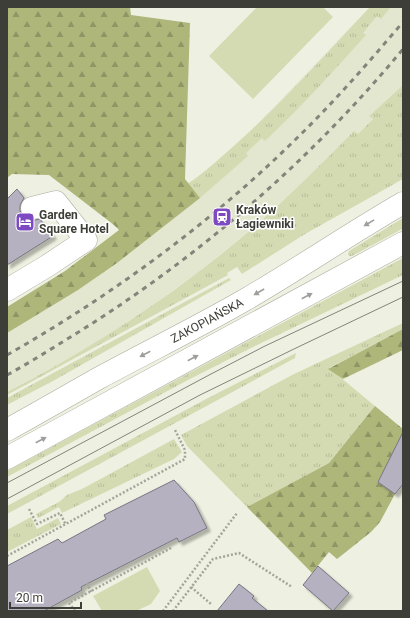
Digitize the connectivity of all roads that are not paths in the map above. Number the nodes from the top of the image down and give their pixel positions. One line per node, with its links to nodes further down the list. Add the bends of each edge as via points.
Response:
1 (403, 204): 5 (main road, ZAKOPIAŃSKA, one-way to 5, via 243,301)
2 (32, 208): 4 (main road, via 56,202 86,240)
3 (403, 244): 6 (main road, one-way to 3)
4 (7, 290)
5 (7, 430)
6 (7, 458)

